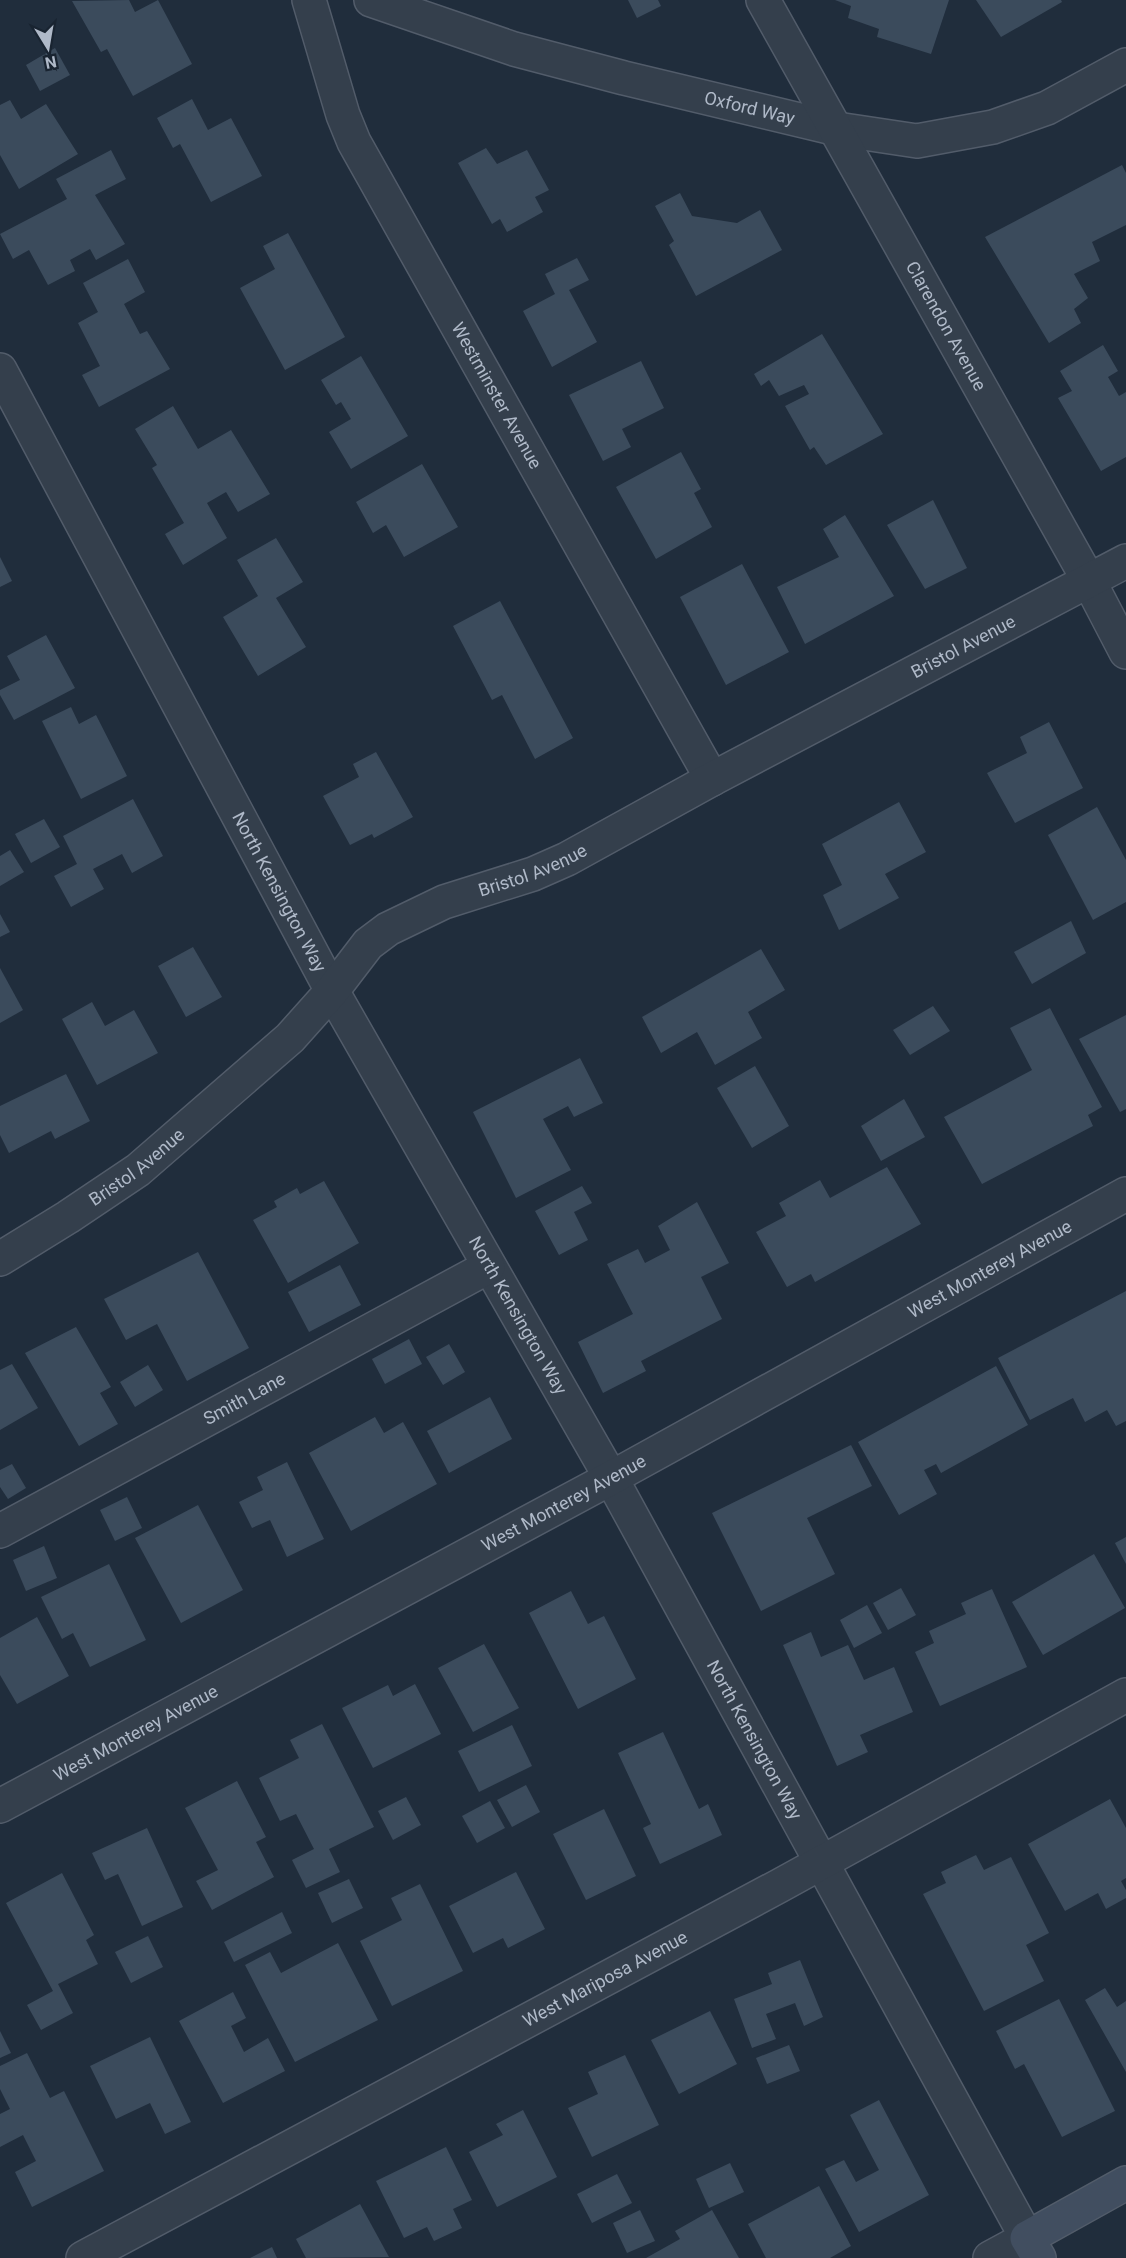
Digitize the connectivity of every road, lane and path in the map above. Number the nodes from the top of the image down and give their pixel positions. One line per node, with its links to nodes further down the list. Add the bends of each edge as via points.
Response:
1 (309, 0): 10 (street, Westminster Avenue, via 354,142)
2 (371, 0): 5 (street, Oxford Way, via 514,49)
3 (764, 0): 5 (street, Clarendon Avenue)
4 (1126, 65): 5 (street, Oxford Way, via 1047,108 993,127 917,141)
5 (837, 129): 8 (street, Clarendon Avenue)
6 (0, 370): 11 (street, North Kensington Way)
7 (1126, 561): 8 (street, Bristol Avenue)
8 (1089, 581): 9 (street, Clarendon Avenue); 10 (street, Bristol Avenue)
9 (1126, 652)
10 (712, 779): 11 (street, Bristol Avenue, via 567,859 444,902 387,929 368,944)
11 (332, 991): 13 (street, Bristol Avenue, via 290,1038 138,1170); 14 (street, North Kensington Way)
12 (1126, 1194): 15 (street, West Monterey Avenue)
13 (0, 1259)
14 (488, 1266): 15 (street, North Kensington Way); 16 (street, Smith Lane)
15 (611, 1478): 18 (street, West Monterey Avenue); 19 (street, North Kensington Way)
16 (0, 1531)
17 (1126, 1695): 19 (street, West Mariposa Avenue)
18 (0, 1806)
19 (821, 1863): 21 (street, North Kensington Way); 22 (street, West Mariposa Avenue)
20 (1126, 2183): 21 (street)
21 (1033, 2248): 23 (street)
22 (83, 2258)
23 (990, 2258)

